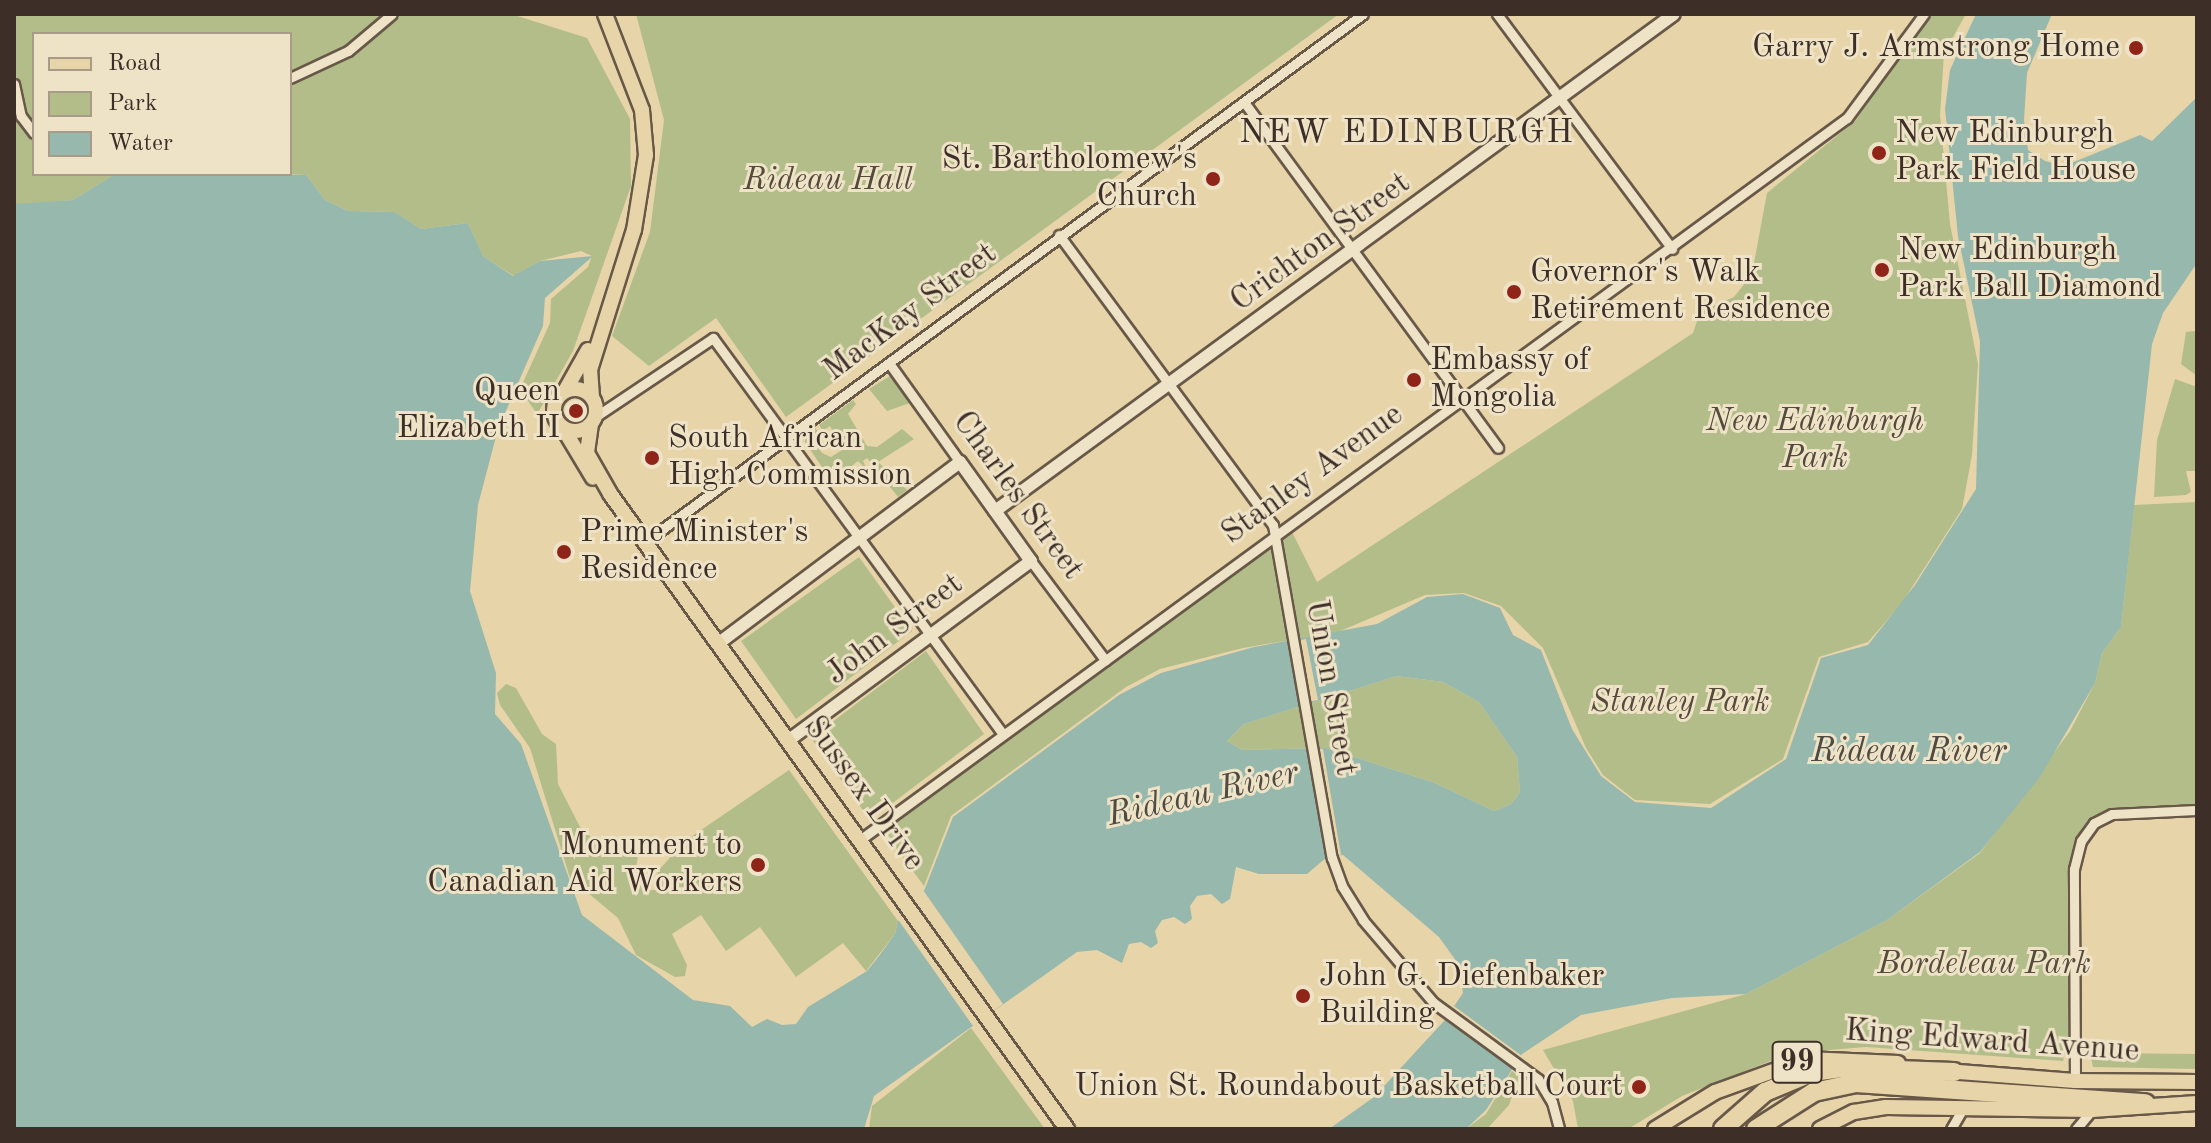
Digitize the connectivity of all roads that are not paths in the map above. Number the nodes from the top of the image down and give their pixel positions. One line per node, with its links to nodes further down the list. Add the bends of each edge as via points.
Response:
1 (392, 14): 7 (street, via 348,51)
2 (603, 14): 15 (main road, via 642,110 646,141 640,203)
3 (1363, 14): 10 (street, MacKay Street)
4 (1497, 14): 9 (street)
5 (1674, 14): 9 (street, Crichton Street)
6 (1924, 14): 13 (street, Stanley Avenue, via 1847,118)
7 (292, 77)
8 (14, 84): 11 (street, via 21,116)
9 (1561, 98): 13 (street); 14 (street, Crichton Street)
10 (1244, 102): 12 (street, MacKay Street); 14 (street)
11 (32, 130)
12 (1059, 235): 16 (street, MacKay Street); 17 (street, Union Street)
13 (1672, 249): 20 (street, Stanley Avenue)
14 (1353, 251): 17 (street, Crichton Street); 20 (street)
15 (624, 261): 18 (main road, via 579,372); 19 (main road, via 590,370)
16 (889, 363): 23 (street, MacKay Street); 25 (street, Charles Street)
17 (1172, 384): 27 (street, Crichton Street); 28 (street, Union Street)
18 (565, 391): 19 (main road, via 576,389); 22 (main road, via 553,409)
19 (592, 397): 21 (main road)
20 (1464, 399): 24 (street); 28 (street, Stanley Avenue)
21 (593, 420): 22 (main road, via 581,431); 23 (street, via 713,338); 26 (main road, Sussex Drive, via 587,453)
22 (563, 428): 26 (main road, Sussex Drive, via 581,462)
23 (787, 436): 29 (street); 30 (street, MacKay Street)
24 (1498, 448)
25 (960, 462): 27 (street, Charles Street); 29 (street)
26 (611, 495): 30 (main road, Sussex Drive)
27 (995, 511): 31 (street, Charles Street)
28 (1276, 534): 34 (street, Stanley Avenue); 47 (street, Union Street, via 1332,858 1363,920 1448,1015 1545,1087)
29 (860, 537): 32 (street); 33 (street)
30 (645, 542): 33 (main road, Sussex Drive)
31 (1031, 561): 32 (street, John Street); 34 (street, Charles Street)
32 (931, 635): 35 (street); 36 (street, John Street)
33 (719, 643): 36 (main road, Sussex Drive)
34 (1105, 660): 35 (street, Stanley Avenue)
35 (1003, 734): 38 (street, Stanley Avenue)
36 (789, 740): 38 (main road, Sussex Drive)
37 (2197, 810): 40 (street, via 2119,812 2089,828 2074,869)
38 (861, 839): 46 (main road, Sussex Drive)
39 (1954, 1072): 40 (main road, King Edward Avenue / 99); 48 (main road, King Edward Avenue / 99, via 1871,1059 1806,1059 1715,1092); 49 (highway, via 1813,1072 1765,1092)
40 (2075, 1081): 41 (main road, King Edward Avenue / 99)
41 (2197, 1082)
42 (2145, 1103): 43 (main road, King Edward Avenue / 99); 45 (main road, King Edward Avenue / 99); 50 (highway, via 1951,1086 1841,1084 1785,1107)
43 (2197, 1103)
44 (1964, 1108): 45 (main road, King Edward Avenue / 99); 51 (main road, King Edward Avenue / 99, via 1869,1108); 52 (street)
45 (2092, 1110): 53 (street)
46 (1067, 1129)
47 (1559, 1129)
48 (1655, 1129)
49 (1723, 1129)
50 (1756, 1129)
51 (1820, 1129)
52 (1951, 1129)
53 (2076, 1129)

